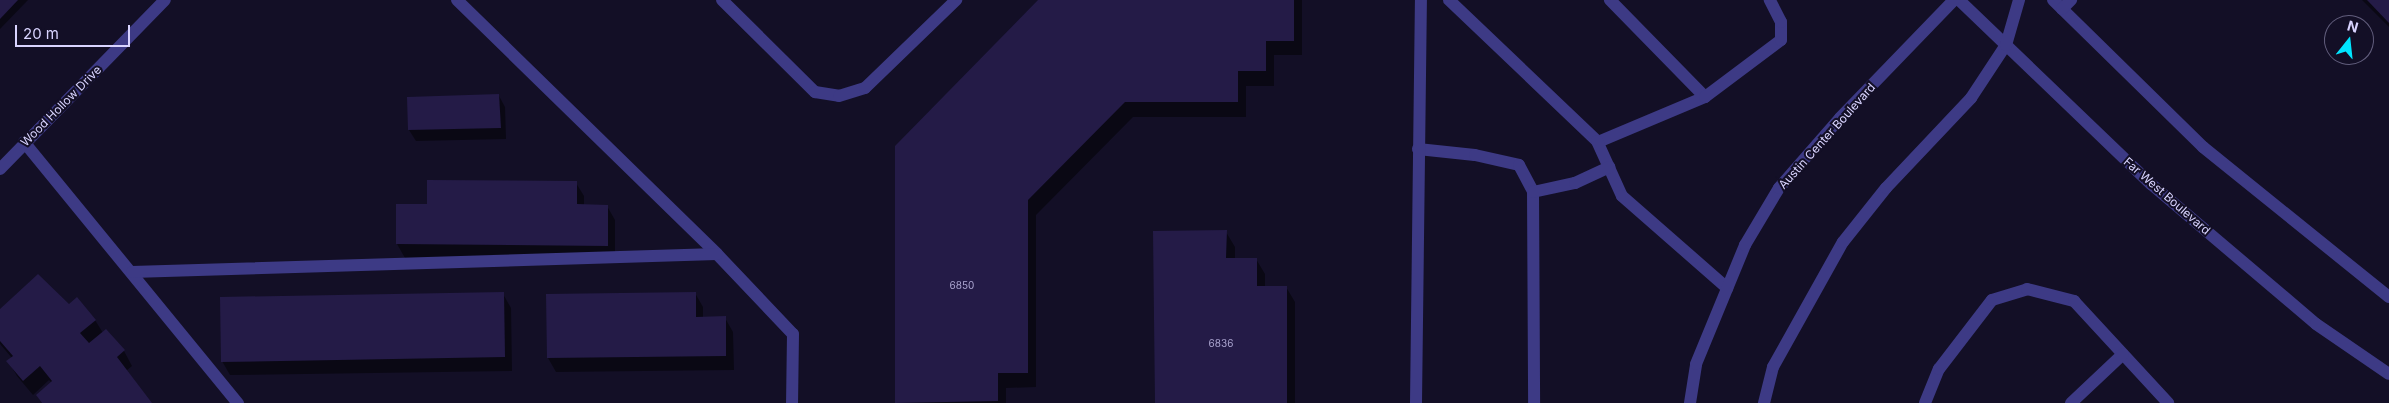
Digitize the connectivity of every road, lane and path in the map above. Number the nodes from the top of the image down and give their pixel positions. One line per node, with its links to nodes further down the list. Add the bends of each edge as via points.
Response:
1 (165, 0): 15 (street, Wood Hollow Drive)
2 (457, 0): 21 (street)
3 (722, 0): 4 (street, via 815,92 839,96 865,88)
4 (956, 0)
5 (1421, 0): 17 (street)
6 (1449, 0): 16 (street)
7 (1610, 0): 14 (street)
8 (1770, 0): 14 (street, via 1781,22 1781,40)
9 (1954, 0): 23 (street, Austin Center Boulevard, via 1840,118 1780,188 1745,245)
10 (1959, 0): 13 (street, Far West Boulevard)
11 (2019, 0): 13 (street)
12 (2062, 3): 24 (street, via 2203,148)
13 (2006, 45): 26 (street, Far West Boulevard, via 2151,184 2316,324); 32 (street, via 1972,98 1886,188 1843,242 1773,367)
14 (1705, 97): 16 (street)
15 (24, 142): 19 (street, Wood Hollow Drive); 22 (street)
16 (1597, 142): 18 (street)
17 (1418, 149): 20 (street, via 1475,155 1519,165); 29 (street)
18 (1608, 167): 20 (street, via 1575,183); 23 (street, via 1622,196)
19 (0, 169)
20 (1533, 192): 30 (street)
21 (716, 254): 22 (street); 28 (street, via 793,334)
22 (132, 272): 27 (street)
23 (1727, 288): 31 (street, Austin Center Boulevard, via 1696,364)
24 (2389, 297)
25 (2123, 354): 33 (street, via 2074,301 2027,289 1992,300 1939,369); 34 (street); 35 (street)
26 (2389, 374)
27 (238, 403)
28 (792, 403)
29 (1416, 403)
30 (1534, 403)
31 (1690, 403)
32 (1764, 403)
33 (1925, 403)
34 (2071, 403)
35 (2168, 403)

